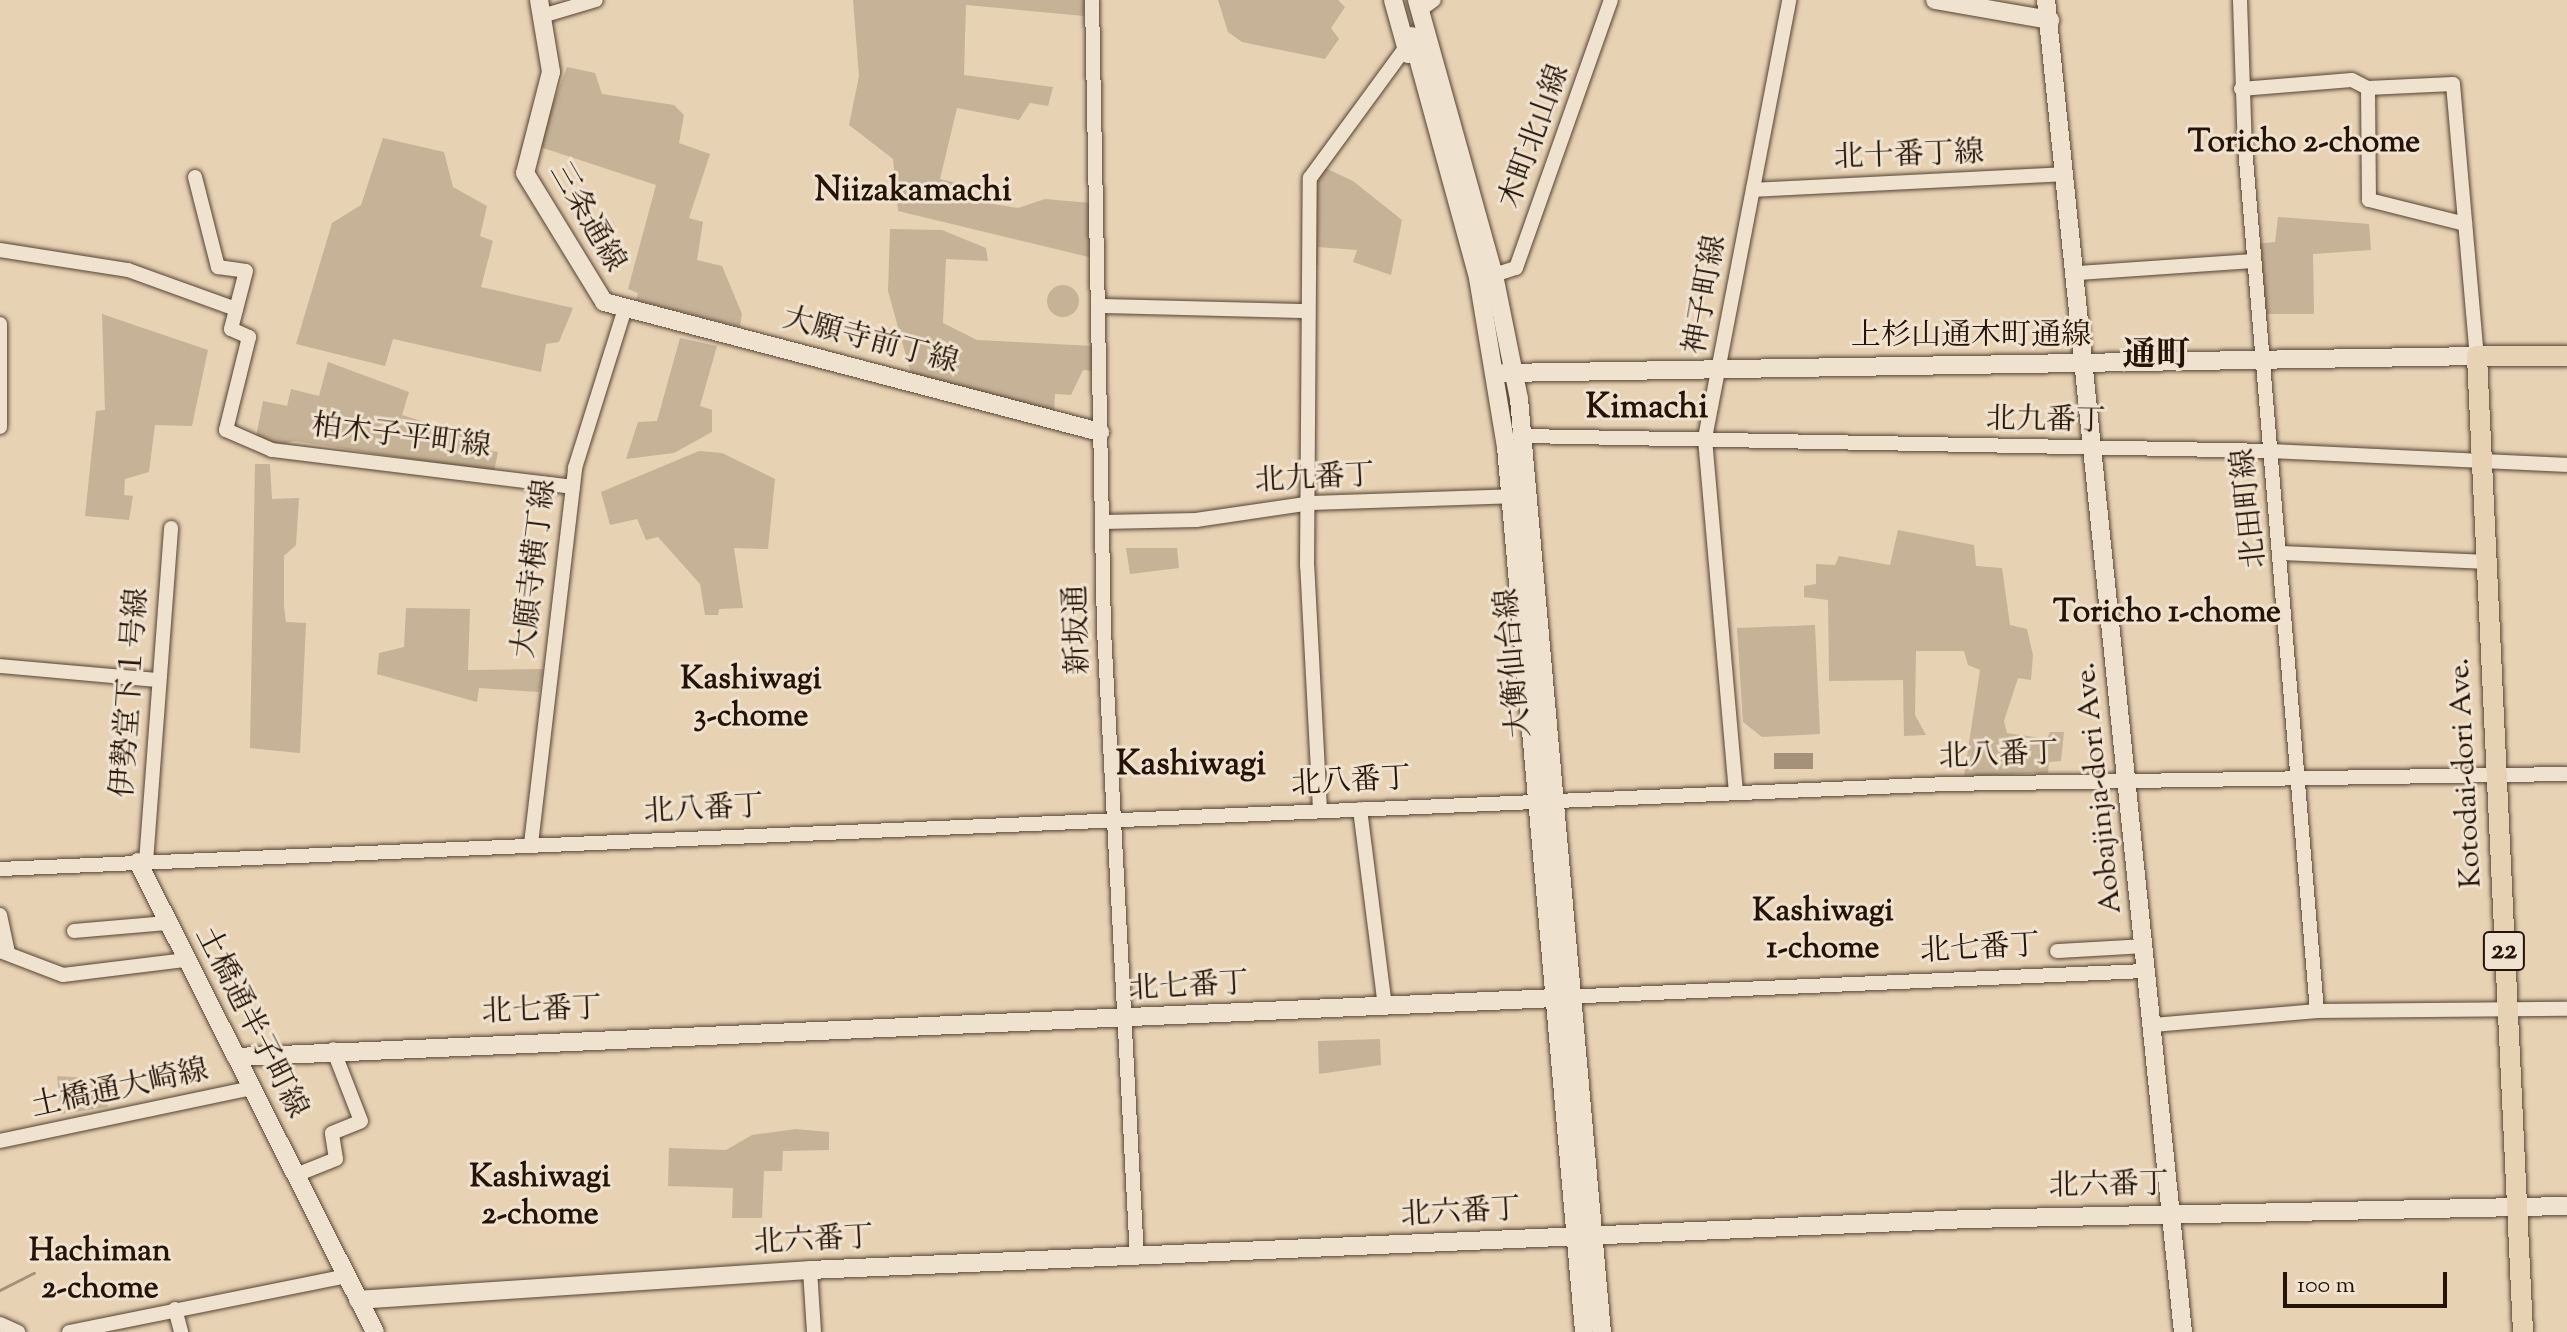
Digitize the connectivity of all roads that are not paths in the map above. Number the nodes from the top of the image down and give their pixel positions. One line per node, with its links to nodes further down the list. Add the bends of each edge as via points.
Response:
1 (596, 0): 10 (street)
2 (1092, 0): 23 (street, 新坂通)
3 (1393, 0): 12 (street, 大衡仙台線)
4 (1611, 0): 22 (street, 木町北山線, via 1516,268)
5 (1789, 0): 17 (street, 神子町線)
6 (1935, 0): 11 (street)
7 (2046, 0): 11 (street, Aobajinja-dori Ave.)
8 (2240, 0): 14 (street, 北田町線)
9 (1424, 3): 22 (street, 大衡仙台線)
10 (541, 8): 24 (street, 三条通線, via 551,72 525,157 529,188 604,302)
11 (2050, 20): 15 (street, Aobajinja-dori Ave.)
12 (1409, 42): 26 (street, via 1310,178); 35 (street, 大衡仙台線)
13 (2368, 88): 14 (street, via 2352,80); 18 (street, via 2369,200); 18 (street, via 2453,84)
14 (2241, 89): 20 (street, 北田町線)
15 (2066, 174): 17 (street, 北十番丁線); 21 (street, Aobajinja-dori Ave.)
16 (195, 177): 25 (street, via 218,267 246,271)
17 (1753, 190): 32 (street, 神子町線)
18 (2465, 224): 28 (street)
19 (0, 250): 25 (street, via 128,270)
20 (2254, 261): 21 (street); 30 (street, 北田町線)
21 (2078, 273): 31 (street, Aobajinja-dori Ave.)
22 (1494, 275): 34 (street, 大衡仙台線)
23 (1101, 306): 26 (street); 37 (street, 新坂通)
24 (625, 308): 37 (street, 大願寺前丁線); 44 (street, 大願寺横丁線)
25 (236, 309): 44 (street, 柏木子平町線, via 231,329 249,337 226,430 272,450)
26 (1304, 311): 47 (street)
27 (0, 324): 33 (street)
28 (2477, 356): 29 (main road); 30 (street, 上杉山通木町通線); 42 (main road, Kotodai-dori Ave. / 22)
29 (2567, 356)
30 (2263, 362): 31 (street, 上杉山通木町通線); 41 (street, 北田町線)
31 (2084, 364): 32 (street, 上杉山通木町通線); 40 (street, Aobajinja-dori Ave.)
32 (1721, 367): 34 (street, 上杉山通木町通線); 39 (street, 神子町線)
33 (1, 372): 36 (street)
34 (1514, 372): 35 (street, 上杉山通木町通線); 38 (street, 大衡仙台線)
35 (1494, 373): 46 (street, 大衡仙台線)
36 (0, 426)
37 (1100, 432): 48 (street, 新坂通)
38 (1524, 436): 39 (street, 北九番丁); 45 (street, 大衡仙台線)
39 (1705, 438): 40 (street, 北九番丁); 58 (street, 神子町線)
40 (2094, 449): 41 (street, 北九番丁); 57 (street, Aobajinja-dori Ave.)
41 (2272, 451): 42 (street, 北九番丁); 50 (street, 北田町線)
42 (2483, 460): 43 (street, 北九番丁); 51 (main road, Kotodai-dori Ave. / 22)
43 (2567, 465)
44 (573, 487): 63 (street, 大願寺横丁線)
45 (1531, 496): 46 (street, 北九番丁); 59 (street, 大衡仙台線)
46 (1510, 497): 47 (street, 北九番丁); 59 (street, 大衡仙台線)
47 (1311, 503): 48 (street, 北九番丁, via 1196,520); 61 (street, via 1307,580)
48 (1103, 522): 62 (street, 新坂通)
49 (171, 528): 53 (street, 伊勢堂下１号線)
50 (2283, 553): 51 (street); 54 (street, 北田町線)
51 (2487, 562): 56 (main road, Kotodai-dori Ave. / 22)
52 (0, 666): 53 (street)
53 (158, 680): 64 (street, 伊勢堂下１号線)
54 (2299, 774): 56 (street, 北八番丁); 57 (street, 北八番丁); 78 (street, 北田町線)
55 (2567, 774): 56 (street, 北八番丁)
56 (2497, 776): 77 (main road, Kotodai-dori Ave. / 22)
57 (2129, 778): 58 (street, 北八番丁); 69 (street, Aobajinja-dori Ave.)
58 (1736, 793): 59 (street, 北八番丁)
59 (1548, 800): 60 (street, 北八番丁); 74 (street, 大衡仙台線)
60 (1360, 809): 61 (street, 北八番丁); 75 (street)
61 (1320, 810): 62 (street, 北八番丁)
62 (1116, 820): 63 (street, 北八番丁); 79 (street, 新坂通)
63 (531, 844): 64 (street, 北八番丁)
64 (142, 862): 65 (street); 67 (street, 土橋通半子町線)
65 (0, 869)
66 (0, 915): 71 (street)
67 (167, 923): 68 (street); 72 (street, 土橋通半子町線)
68 (74, 931)
69 (2143, 946): 70 (street); 73 (street, Aobajinja-dori Ave.)
70 (2057, 951)
71 (4, 952): 72 (street, via 63,975)
72 (186, 960): 82 (street, 土橋通半子町線)
73 (2145, 971): 74 (street, 北七番丁); 80 (street, Aobajinja-dori Ave.)
74 (1564, 997): 75 (street, 北七番丁); 89 (street, 大衡仙台線)
75 (1385, 1006): 79 (street, 北七番丁)
76 (2567, 1009): 77 (street)
77 (2507, 1010): 78 (street); 86 (main road, Kotodai-dori Ave. / 22)
78 (2317, 1011): 80 (street)
79 (1127, 1019): 81 (street, 北七番丁); 90 (street, 新坂通)
80 (2153, 1025): 88 (street, Aobajinja-dori Ave.)
81 (333, 1049): 82 (street, 北七番丁); 85 (street, via 361,1121 332,1133 336,1159)
82 (236, 1057): 83 (street, 土橋通半子町線)
83 (251, 1088): 84 (street, 土橋通大崎線); 85 (street, 土橋通半子町線)
84 (0, 1141)
85 (296, 1175): 92 (street, 土橋通半子町線)
86 (2517, 1206): 87 (street, 北六番丁); 88 (street, 北六番丁); 104 (main road, Kotodai-dori Ave. / 22)
87 (2567, 1206)
88 (2171, 1214): 89 (street, 北六番丁); 103 (street, Aobajinja-dori Ave.)
89 (1584, 1237): 90 (street, 北六番丁); 101 (street, 大衡仙台線); 102 (street, 大衡仙台線)
90 (1137, 1257): 91 (street, 北六番丁)
91 (810, 1270): 93 (street, 北六番丁); 100 (street)
92 (346, 1276): 93 (street, 土橋通半子町線); 94 (street)
93 (358, 1300): 99 (street, 土橋通半子町線)
94 (175, 1309): 97 (street); 98 (street)
95 (0, 1324): 96 (street)
96 (18, 1332)
97 (69, 1332)
98 (181, 1332)
99 (375, 1332)
100 (814, 1332)
101 (1584, 1332)
102 (1602, 1332)
103 (2183, 1332)
104 (2523, 1332)

